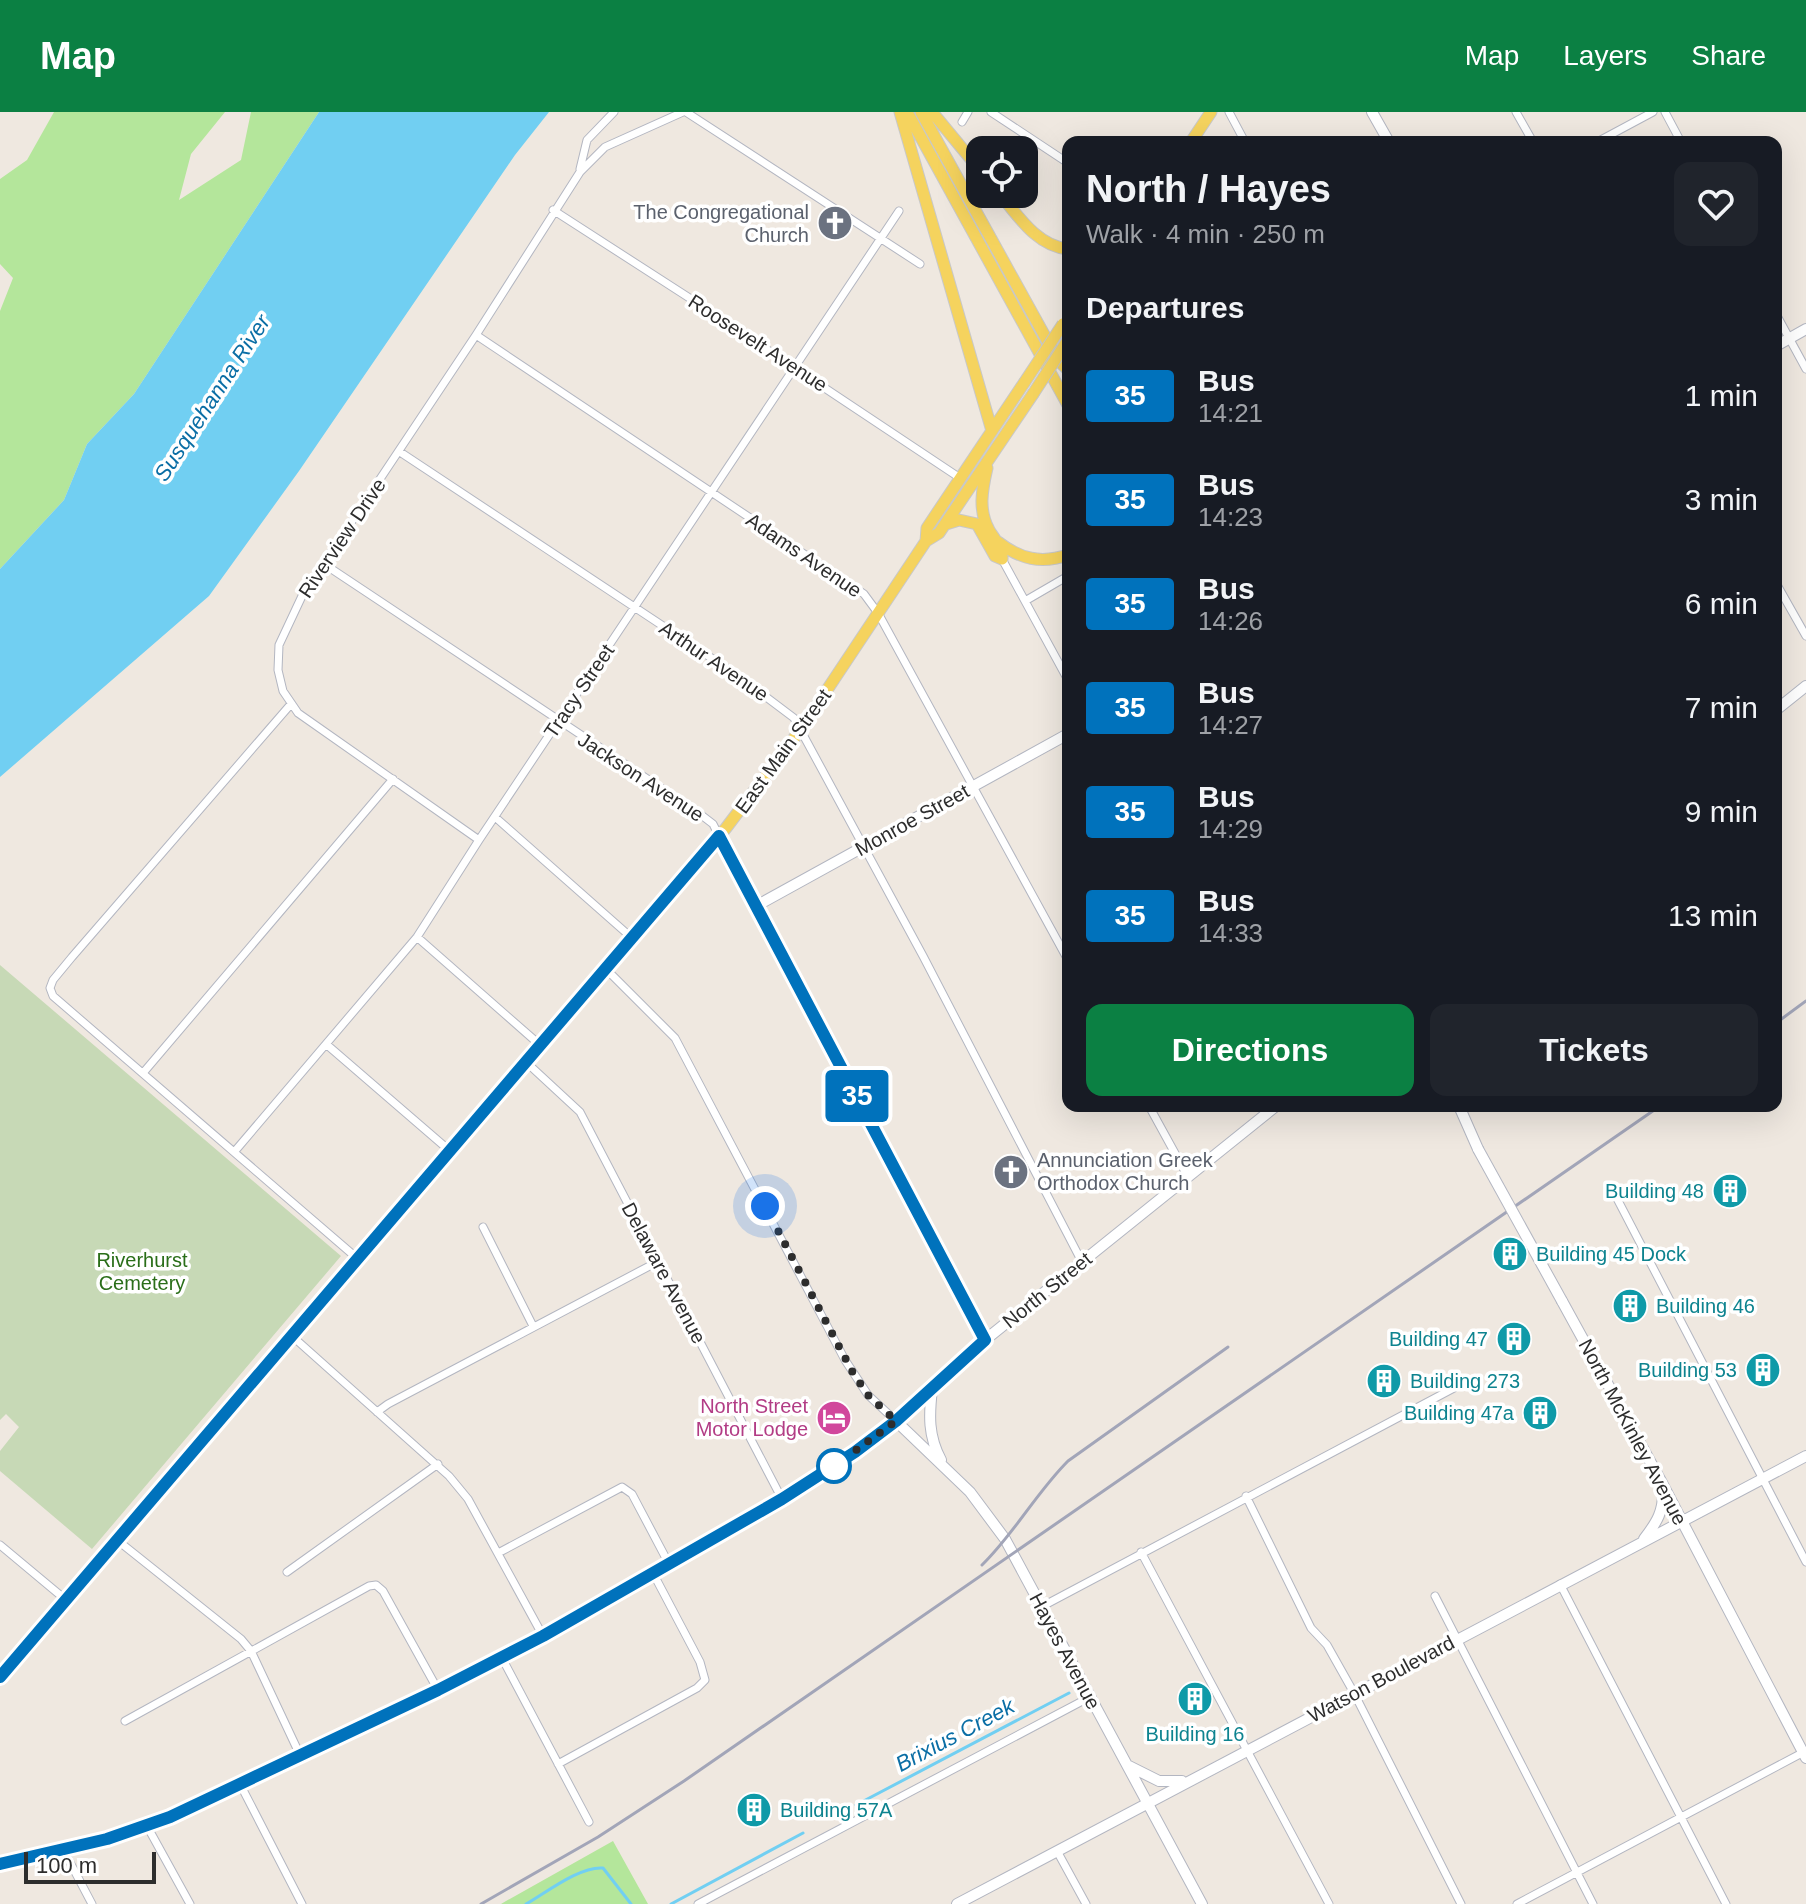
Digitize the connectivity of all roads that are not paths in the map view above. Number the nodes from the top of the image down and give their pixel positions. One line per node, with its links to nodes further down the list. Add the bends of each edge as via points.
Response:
1 (614, 112): 24 (street, via 587,140)
2 (684, 112): 24 (street, Riverview Drive, via 605,147); 28 (street)
3 (900, 112): 44 (main road)
4 (907, 112): 43 (main road)
5 (921, 112): 38 (main road)
6 (932, 112): 22 (main road)
7 (968, 112): 15 (street)
8 (991, 112): 23 (street)
9 (1211, 112): 16 (main road)
10 (1229, 112): 17 (street)
11 (1372, 112): 18 (street)
12 (1516, 112): 19 (street)
13 (1653, 112): 20 (street)
14 (1665, 112): 21 (street)
15 (962, 122)
16 (1195, 136)
17 (1242, 136)
18 (1386, 136)
19 (1530, 136)
20 (1608, 136)
21 (1678, 136)
22 (966, 153)
23 (1062, 159)
24 (580, 172): 26 (street, Riverview Drive)
25 (1012, 208): 29 (main road, via 1045,242)
26 (553, 210): 34 (street, Riverview Drive); 40 (street, Roosevelt Avenue)
27 (899, 211): 28 (street, Tracy Street)
28 (880, 239): 30 (street); 40 (street, Tracy Street)
29 (1062, 247)
30 (920, 264)
31 (1062, 325): 44 (main road, East Main Street, bridge)
32 (1782, 326): 35 (street)
33 (1806, 329): 35 (street)
34 (476, 335): 45 (street, Riverview Drive); 48 (street, Adams Avenue)
35 (1789, 339): 36 (street); 42 (street)
36 (1782, 343)
37 (1062, 349): 46 (main road, East Main Street, bridge)
38 (1058, 360): 39 (main road); 41 (street)
39 (1062, 364)
40 (795, 367): 47 (street, Roosevelt Avenue); 48 (street, Tracy Street)
41 (1062, 367)
42 (1806, 369)
43 (1062, 394)
44 (992, 431): 47 (main road, East Main Street)
45 (400, 452): 54 (street, Riverview Drive); 58 (street, Arthur Avenue)
46 (990, 460): 49 (main road, East Main Street); 50 (main road, via 981,500)
47 (960, 478): 51 (main road, East Main Street, via 927,528)
48 (712, 493): 58 (street, Tracy Street); 59 (street, Adams Avenue, via 864,594)
49 (945, 524): 51 (main road, East Main Street); 53 (main road, via 977,524)
50 (994, 538): 52 (main road, via 1025,559); 53 (main road)
51 (926, 541): 59 (main road, East Main Street)
52 (1062, 557)
53 (1002, 559): 57 (street)
54 (324, 564): 63 (street, Riverview Drive, via 279,645 279,679); 65 (street, Jackson Avenue)
55 (1062, 579): 57 (street)
56 (1782, 594): 60 (street)
57 (1025, 601): 61 (street)
58 (635, 608): 65 (street, Tracy Street); 66 (street, Arthur Avenue, via 788,712)
59 (878, 613): 66 (main road, East Main Street); 69 (street, Adams Avenue)
60 (1806, 636)
61 (1062, 669)
62 (1806, 686): 64 (street)
63 (291, 704): 68 (street, via 318,729); 82 (street, via 50,987 53,996)
64 (1782, 705)
65 (558, 722): 70 (street, Tracy Street); 71 (street, Jackson Avenue, via 700,814)
66 (801, 729): 71 (main road, East Main Street); 73 (street, Arthur Avenue)
67 (1062, 737): 69 (street, Monroe Street)
68 (393, 779): 72 (street); 82 (street)
69 (974, 786): 73 (street, Monroe Street); 77 (street, Adams Avenue)
70 (495, 817): 72 (street, Tracy Street); 76 (street)
71 (719, 836): 74 (street, Jackson Avenue); 76 (main road, East Main Street)
72 (479, 840): 75 (street, Tracy Street)
73 (864, 846): 74 (street, Monroe Street); 93 (street, Arthur Avenue)
74 (756, 906): 96 (street, Jackson Avenue)
75 (417, 937): 79 (street, Tracy Street); 80 (street)
76 (632, 938): 78 (main road, East Main Street)
77 (1062, 949)
78 (606, 969): 80 (main road, East Main Street); 100 (street, via 675,1038 845,1360 868,1395)
79 (326, 1044): 86 (street, Tracy Street); 87 (street)
80 (540, 1045): 81 (main road, East Main Street)
81 (526, 1062): 87 (main road, East Main Street); 92 (street, Delaware Avenue, via 580,1112)
82 (143, 1073): 86 (street)
83 (1152, 1112): 88 (street)
84 (1269, 1112): 88 (street, North Street)
85 (1462, 1112): 105 (street, North McKinley Avenue, bridge)
86 (235, 1151): 91 (street)
87 (450, 1151): 91 (main road, East Main Street)
88 (1188, 1177): 93 (street, North Street)
89 (1611, 1187): 104 (street)
90 (483, 1227): 94 (street)
91 (358, 1259): 95 (main road, East Main Street)
92 (659, 1261): 94 (street); 107 (street, Delaware Avenue)
93 (1082, 1262): 96 (street, North Street)
94 (533, 1326): 99 (street)
95 (292, 1336): 99 (street); 109 (main road, East Main Street)
96 (985, 1340): 98 (street, North Street)
97 (1454, 1388): 106 (street)
98 (932, 1389): 100 (street, North Street); 103 (street, via 928,1418)
99 (377, 1412): 102 (street)
100 (896, 1421): 103 (street, Hayes Avenue); 107 (street, North Street)
101 (1806, 1456): 104 (street, Watson Boulevard)
102 (438, 1464): 112 (street, via 468,1499); 116 (street)
103 (946, 1469): 121 (street, Hayes Avenue, via 995,1525)
104 (1763, 1479): 108 (street, Watson Boulevard); 114 (street)
105 (1662, 1483): 108 (street, North McKinley Avenue); 110 (street, via 1659,1520)
106 (1246, 1496): 113 (street); 128 (street, via 1311,1628)
107 (782, 1499): 115 (street, North Street)
108 (1682, 1522): 110 (street, Watson Boulevard); 132 (street, North McKinley Avenue)
109 (117, 1540): 120 (main road, East Main Street); 124 (street)
110 (1641, 1542): 118 (street, Watson Boulevard)
111 (0, 1545): 120 (street)
112 (500, 1552): 115 (street, via 622,1487 632,1494); 122 (street)
113 (1141, 1552): 121 (street); 131 (street)
114 (1806, 1562)
115 (669, 1564): 117 (street, North Street)
116 (287, 1572)
117 (653, 1573): 122 (street, North Street); 134 (street, via 705,1680)
118 (1560, 1584): 123 (street, Watson Boulevard); 139 (street)
119 (1435, 1596): 123 (street)
120 (66, 1600): 126 (main road, East Main Street)
121 (1041, 1607): 129 (street, Hayes Avenue)
122 (543, 1636): 125 (street, North Street)
123 (1456, 1639): 128 (street, Watson Boulevard); 145 (street)
124 (251, 1651): 127 (street, via 376,1585); 130 (street); 133 (street)
125 (502, 1658): 127 (street, North Street); 134 (street)
126 (0, 1677)
127 (438, 1690): 133 (street, North Street)
128 (1354, 1693): 131 (street, Watson Boulevard); 155 (street)
129 (1090, 1697): 135 (street, Hayes Avenue); 150 (street)
130 (125, 1721)
131 (1248, 1749): 136 (street, Watson Boulevard); 154 (street)
132 (1805, 1754): 139 (street)
133 (300, 1755): 137 (street, North Street)
134 (558, 1764): 140 (street)
135 (1127, 1765): 136 (street, via 1159,1781); 138 (street, Hayes Avenue)
136 (1192, 1779): 138 (street, Watson Boulevard)
137 (240, 1784): 141 (street, North Street); 149 (street)
138 (1148, 1804): 143 (street, Watson Boulevard); 153 (street, Hayes Avenue)
139 (1681, 1817): 145 (street); 158 (street)
140 (589, 1822)
141 (147, 1826): 142 (street, North Street); 148 (street)
142 (64, 1851): 144 (street, North Street); 147 (street)
143 (1057, 1851): 146 (street, Watson Boulevard); 152 (street)
144 (0, 1864)
145 (1576, 1872): 156 (street); 157 (street)
146 (970, 1901): 151 (street, Watson Boulevard)
147 (92, 1904)
148 (190, 1904)
149 (302, 1904)
150 (698, 1904)
151 (957, 1904)
152 (1086, 1904)
153 (1202, 1904)
154 (1329, 1904)
155 (1461, 1904)
156 (1517, 1904)
157 (1593, 1904)
158 (1726, 1904)

